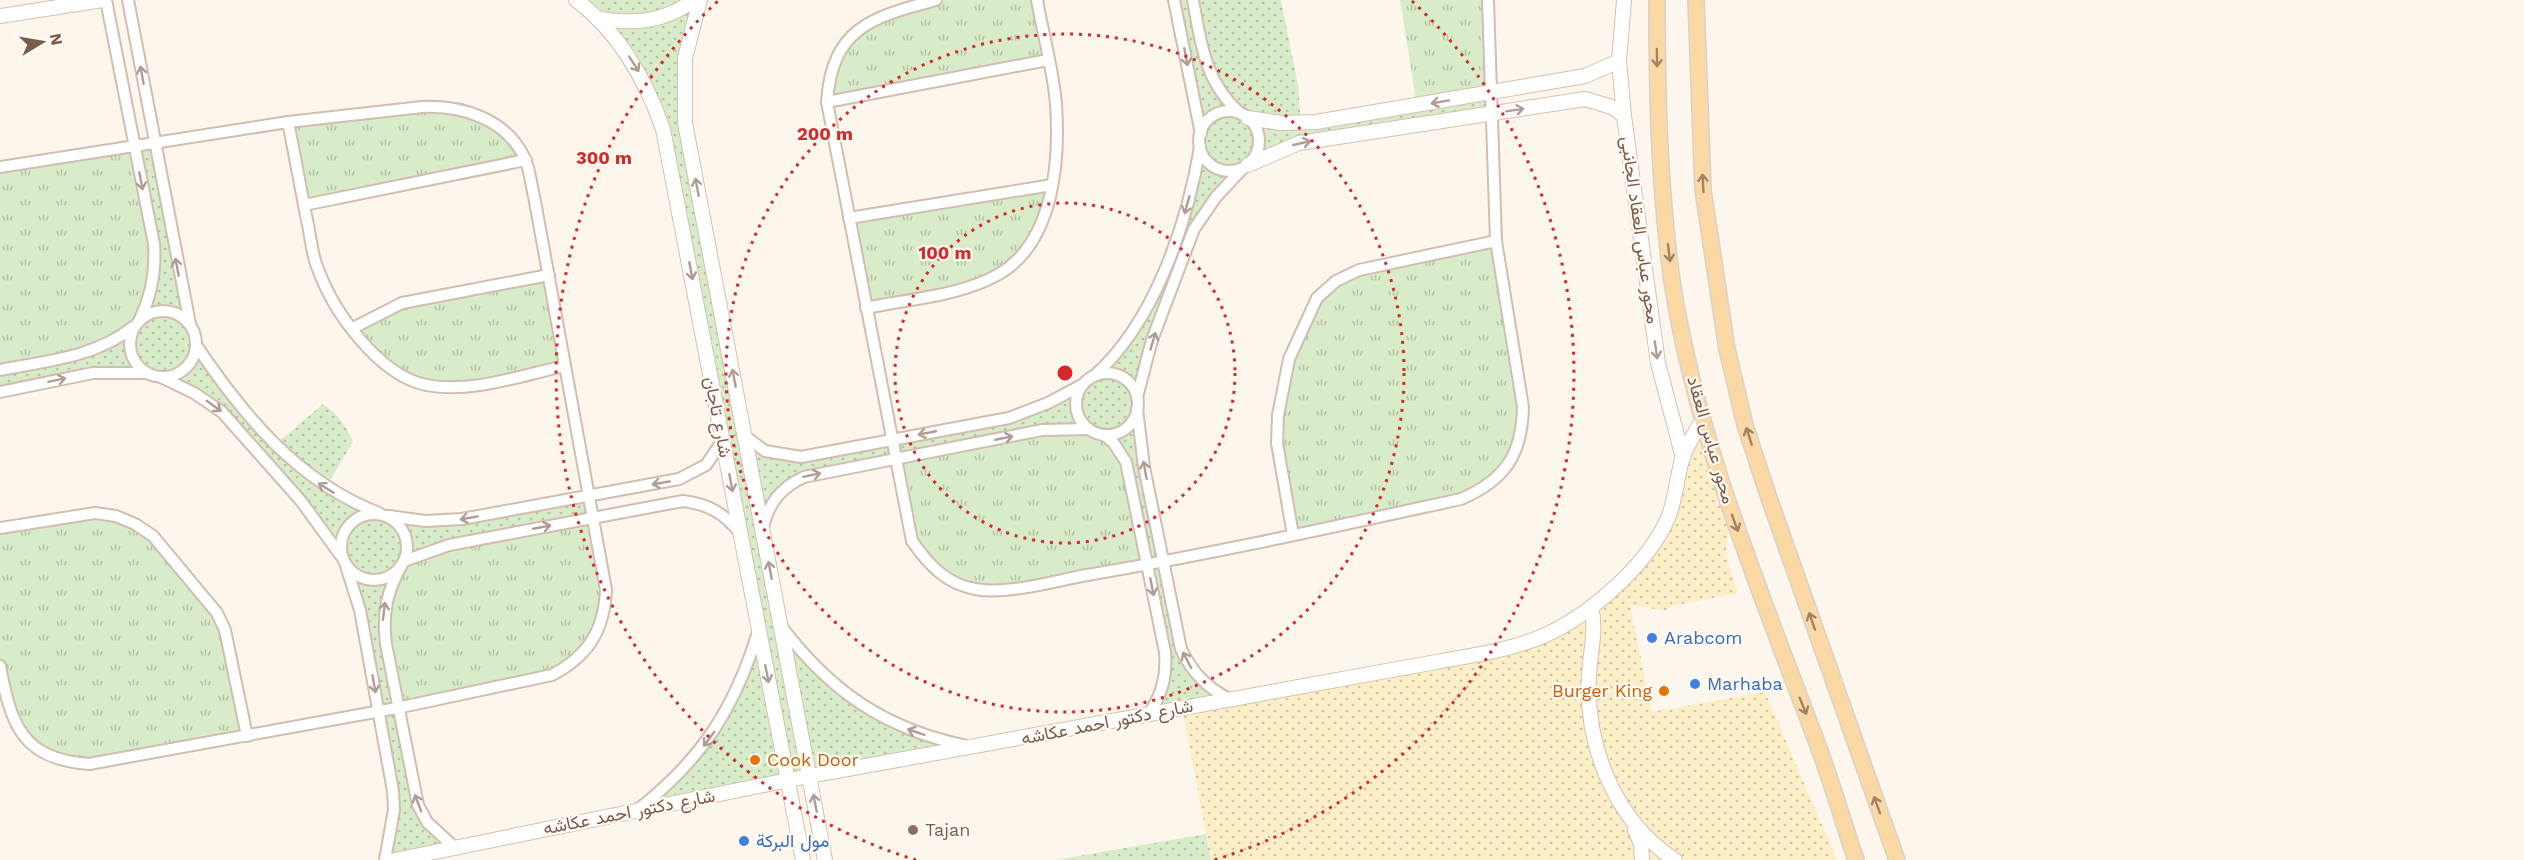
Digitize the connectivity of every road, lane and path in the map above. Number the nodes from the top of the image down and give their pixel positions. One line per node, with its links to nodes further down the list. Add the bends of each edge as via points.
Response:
1 (104, 0): 14 (street); 26 (street)
2 (128, 0): 25 (street, one-way to 2)
3 (694, 0): 15 (street, via 663,17 641,22)
4 (700, 0): 28 (street, شارع تاجان, via 685,58 683,91)
5 (936, 0): 19 (street, via 874,18 853,33 837,53 828,76)
6 (1037, 0): 16 (street)
7 (1174, 0): 24 (street, one-way to 24)
8 (1193, 0): 21 (street, via 1212,80)
9 (1488, 0): 18 (street)
10 (1624, 0): 17 (street, محور عباس العقاد الجانبى)
11 (1656, 0): 52 (main road, محور عباس العقاد, one-way to 52, via 1662,201 1672,283)
12 (1696, 0): 95 (main road, محور عباس العقاد, one-way to 12, via 1769,498 1745,425 1727,349 1703,190)
13 (579, 2): 15 (street, شارع تاجان)
14 (0, 16)
15 (597, 18): 30 (street, شارع تاجان, one-way to 30, via 619,42 652,98)
16 (1048, 60): 19 (street); 33 (street, via 1056,102 1057,144)
17 (1619, 62): 18 (street, via 1585,76); 22 (street, محور عباس العقاد الجانبى)
18 (1492, 92): 20 (street); 21 (street, one-way to 21, via 1316,122 1281,123)
19 (827, 102): 35 (street)
20 (1492, 113): 22 (street, one-way to 22, via 1585,99 1612,107); 32 (street, one-way to 20, via 1299,143); 36 (street)
21 (1244, 116): 24 (street, via 1221,112 1205,124); 32 (street, via 1259,136 1259,147)
22 (1624, 116): 58 (street, محور عباس العقاد الجانبى, one-way to 58, via 1658,363)
23 (288, 122): 25 (street); 29 (street, via 422,107 463,109 500,128); 34 (street)
24 (1201, 134): 27 (street)
25 (154, 145): 26 (street); 40 (street, one-way to 25)
26 (134, 147): 31 (street); 39 (street, one-way to 39, via 155,260 152,290)
27 (1200, 147): 32 (street, via 1204,158 1221,170); 46 (street, one-way to 46, via 1182,224 1146,312 1123,346)
28 (692, 158): 30 (street); 55 (street, شارع تاجان, one-way to 28)
29 (526, 160): 34 (street); 37 (street)
30 (670, 162): 56 (street, شارع تاجان, one-way to 56)
31 (0, 167)
32 (1245, 167): 50 (street, one-way to 32, via 1152,339 1194,230 1216,197)
33 (1052, 185): 35 (street); 38 (street, via 1034,235 1021,255 1000,273 975,285)
34 (304, 205): 41 (street, via 317,268 326,289)
35 (849, 218): 38 (street)
36 (1496, 241): 66 (street, via 1359,270 1336,281 1317,298 1296,338 1278,415 1277,443); 66 (street, via 1523,407 1523,427 1509,465 1496,480 1461,499)
37 (549, 275): 41 (street, via 402,303); 43 (street)
38 (866, 308): 57 (street)
39 (138, 322): 40 (street, via 149,313 172,311); 44 (street, via 106,345 90,351); 45 (street, via 129,345 131,356)
40 (190, 324): 42 (street)
41 (353, 328): 43 (street, via 387,366 426,385 468,387)
42 (196, 345): 47 (street, via 189,364); 61 (street, one-way to 42, via 330,490 294,463 221,381)
43 (565, 366): 60 (street)
44 (0, 370)
45 (146, 373): 47 (street); 49 (street, one-way to 45, via 93,373)
46 (1094, 376): 48 (street); 50 (street, via 1121,376)
47 (163, 378): 67 (street, one-way to 67, via 222,412 301,501)
48 (1083, 385): 53 (street, via 1076,404); 57 (street, one-way to 57, via 1009,418)
49 (0, 392)
50 (1137, 397): 51 (street)
51 (1137, 409): 54 (street, via 1126,429); 69 (street, one-way to 51, via 1144,467)
52 (1703, 420): 58 (street, شارع دكتور احمد عكاشه); 94 (main road, محور عباس العقاد, one-way to 94, via 1733,516)
53 (1089, 429): 54 (street); 59 (street, one-way to 53, via 1042,430)
54 (1104, 435): 70 (street, via 1121,451 1126,462)
55 (745, 436): 57 (street, via 765,451 789,457); 64 (street, شارع تاجان)
56 (723, 440): 60 (street, one-way to 60, via 706,465 693,474); 65 (street, شارع تاجان, one-way to 65)
57 (891, 440): 59 (street)
58 (1683, 458): 73 (street, شارع دكتور احمد عكاشه, via 1672,507 1660,532 1629,572)
59 (895, 459): 64 (street, one-way to 59, via 771,503 792,483 804,477); 70 (street, via 912,541 928,563 949,580 975,589 1002,589)
60 (589, 496): 61 (street, one-way to 61, via 453,520 425,521); 62 (street)
61 (384, 515): 67 (street, via 365,514 348,525 340,543); 68 (street, via 399,524 405,535)
62 (593, 518): 65 (street, via 683,501 716,510); 68 (street, one-way to 62, via 449,545); 78 (street, via 606,590 605,612 599,632 587,650 552,675)
63 (0, 528): 81 (street, via 95,513 116,516 153,536 217,614 225,630)
64 (763, 530): 71 (street, شارع تاجان, one-way to 64)
65 (741, 533): 72 (street, شارع تاجان)
66 (1293, 535): 69 (street)
67 (344, 561): 68 (street, via 363,579 375,580 386,578); 79 (street, one-way to 79, via 360,610)
68 (403, 562): 78 (street, one-way to 68, via 383,623 388,592)
69 (1164, 562): 70 (street); 77 (street, one-way to 69, via 1205,684 1187,662)
70 (1148, 565): 80 (street, one-way to 80, via 1167,665 1162,692)
71 (775, 593): 72 (street); 74 (street, شارع تاجان)
72 (753, 597): 75 (street, شارع تاجان)
73 (1591, 607): 77 (street, شارع دكتور احمد عكاشه, via 1532,641 1491,652); 86 (street, via 1595,629 1589,676 1592,723 1603,768)
74 (781, 626): 82 (street, one-way to 74, via 908,730 859,703 824,676); 83 (street, شارع تاجان)
75 (759, 629): 84 (street, شارع تاجان, one-way to 84); 85 (street, one-way to 85, via 744,674 714,732 691,762)
76 (0, 666): 81 (street, via 8,708 17,728 48,756 68,763 99,763)
77 (1229, 699): 80 (street, شارع دكتور احمد عكاشه)
78 (397, 708): 79 (street); 87 (street, one-way to 78, via 427,822 418,805)
79 (379, 711): 81 (street); 88 (street, via 394,810)
80 (1148, 715): 82 (street, شارع دكتور احمد عكاشه)
81 (247, 736)
82 (973, 747): 83 (street, شارع دكتور احمد عكاشه)
83 (810, 777): 84 (street, شارع دكتور احمد عكاشه); 91 (street, شارع تاجان, one-way to 83)
84 (788, 780): 85 (street, شارع دكتور احمد عكاشه); 90 (street, شارع تاجان)
85 (635, 811): 87 (street, شارع دكتور احمد عكاشه)
86 (1632, 822): 92 (street, via 1641,844); 93 (street)
87 (454, 847): 89 (street, شارع دكتور احمد عكاشه)
88 (385, 860)
89 (394, 860)
90 (803, 860)
91 (825, 860)
92 (1642, 860)
93 (1675, 860)
94 (1856, 860)
95 (1897, 860)

